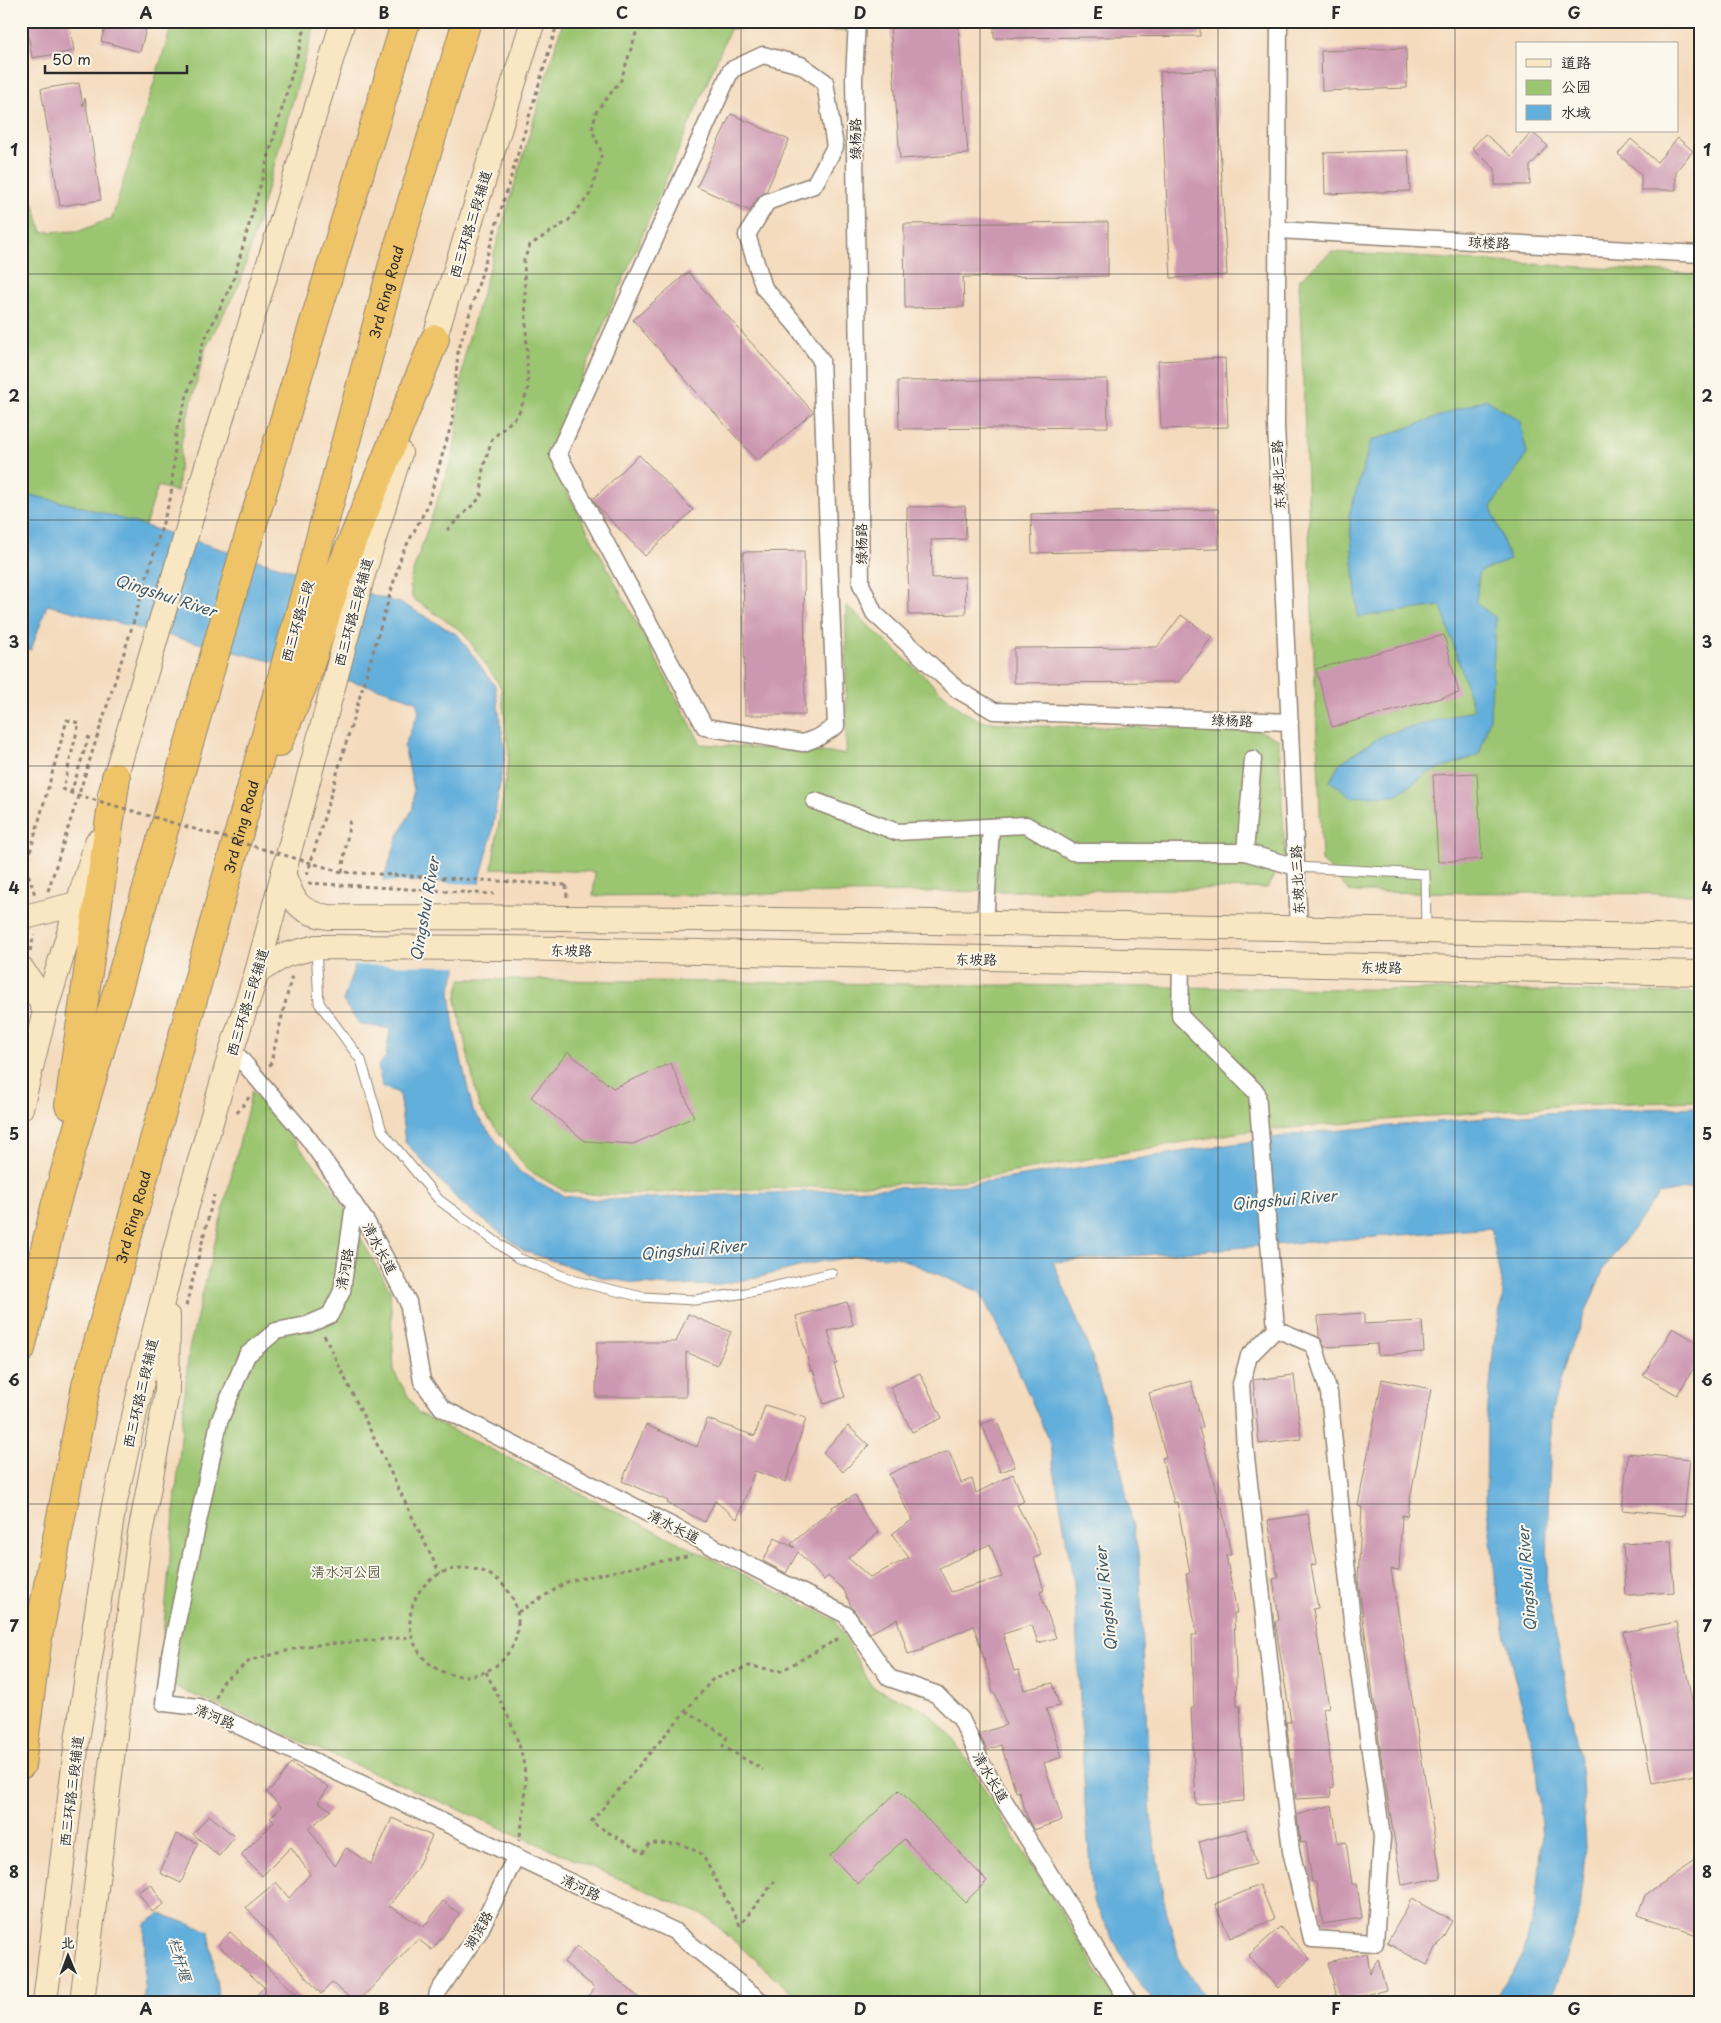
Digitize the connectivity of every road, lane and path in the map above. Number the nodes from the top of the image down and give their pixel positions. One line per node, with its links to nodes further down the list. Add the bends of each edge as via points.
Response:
1 (307, 21): 34 (path, via 233,281 203,343 176,432 171,496 128,640)
2 (343, 21): 22 (main road, via 189,525)
3 (406, 21): 51 (highway, via 246,546)
4 (467, 21): 16 (highway, 3rd Ring Road, via 393,264)
5 (533, 21): 14 (main road, 西三环路三段辅道)
6 (558, 21): 32 (path, via 458,352 452,422 427,507 402,554 305,883)
7 (640, 21): 15 (path, via 620,80 596,112 592,130 602,153 590,194 568,221 530,245 524,260 528,390 518,415 492,439 483,468 481,497)
8 (857, 21): 10 (street, 绿杨路)
9 (1279, 21): 12 (street, 东坡北三路)
10 (854, 78): 11 (street); 19 (street, 绿杨路, via 861,584 874,613 958,690 994,710)
11 (825, 82): 11 (street, via 835,147 814,185 767,202 747,235 764,288 797,326 820,360 836,726 803,743 706,727 558,454 731,70 763,55 801,65)
12 (1278, 230): 13 (street, 琼楼路); 19 (street, 东坡北三路, via 1276,425)
13 (1700, 254)
14 (435, 339): 17 (highway)
15 (447, 530)
16 (313, 565): 18 (highway, 西三环路三段)
17 (351, 575): 18 (highway); 30 (main road, 西三环路三段辅道, via 332,688)
18 (293, 678): 67 (highway, 3rd Ring Road, via 240,829 86,1386 37,1643)
19 (1290, 722): 28 (street, 东坡北三路)
20 (89, 736): 23 (path)
21 (1253, 759): 27 (street)
22 (116, 777): 33 (main road); 51 (highway)
23 (71, 793): 29 (path, bridge); 34 (path, bridge, via 63,789 79,723 67,720 26,867)
24 (815, 801): 26 (street, via 897,832)
25 (350, 819): 29 (path)
26 (992, 827): 27 (street, via 1026,826 1072,852); 36 (street)
27 (1245, 852): 28 (street)
28 (1296, 867): 37 (street, 东坡北三路); 38 (lane, via 1425,874)
29 (342, 872): 31 (path, bridge)
30 (283, 873): 35 (main road, via 293,898 302,909 313,915); 43 (main road, 西三环路三段辅道)
31 (566, 885)
32 (498, 894)
33 (80, 903): 34 (main road); 45 (main road)
34 (31, 916): 42 (path)
35 (329, 917): 36 (main road); 40 (main road)
36 (986, 924): 37 (main road)
37 (1299, 928): 38 (main road)
38 (1426, 931): 39 (main road)
39 (1700, 938)
40 (316, 949): 41 (main road, 东坡路, via 508,948); 43 (main road, 东坡路, via 285,955); 47 (path, via 269,1069); 53 (lane, via 319,1003 361,1060 382,1131 439,1200 518,1258 575,1281 642,1297 685,1299 746,1293)
41 (1182, 963): 44 (main road, 东坡路); 57 (street, via 1180,1016 1256,1093)
42 (22, 969): 45 (main road)
43 (258, 972): 46 (main road, 西三环路三段辅道)
44 (1700, 973)
45 (45, 1011): 48 (main road)
46 (232, 1048): 47 (street, 清水长道); 54 (main road, 西三环路三段辅道)
47 (260, 1082): 49 (path); 52 (street, 清水长道, via 309,1139)
48 (21, 1108)
49 (234, 1118)
50 (214, 1194): 55 (path)
51 (56, 1203): 58 (highway)
52 (354, 1204): 56 (street, 清河路, via 342,1291 330,1315); 59 (street, 清水长道, via 408,1302 422,1381 442,1408)
53 (832, 1272)
54 (168, 1278): 71 (main road, 西三环路三段辅道, via 113,1510 77,1741); 72 (main road, via 167,1392 139,1539)
55 (186, 1308)
56 (317, 1320): 60 (path); 66 (street, 清河路, via 276,1331 247,1355 219,1422 170,1655 164,1703 199,1707)
57 (1276, 1329): 57 (street, via 1314,1345 1329,1393 1352,1621 1382,1837 1375,1942 1312,1939 1290,1851 1246,1458 1241,1384 1249,1356)
58 (21, 1349)
59 (718, 1549): 61 (path, via 568,1581); 62 (street, 清水长道, via 846,1615)
60 (440, 1574): 61 (path, via 452,1569 470,1568 486,1573 501,1582 512,1596); 63 (path, via 422,1587 414,1602)
61 (518, 1612): 64 (path, via 519,1629 513,1647 502,1662)
62 (855, 1629): 65 (path, via 781,1671 750,1666 712,1680); 75 (street, 清水长道, via 889,1678 936,1694 960,1719 984,1768)
63 (411, 1636): 64 (path, via 419,1654 432,1667 449,1675 468,1677); 66 (path, via 306,1646 251,1660 222,1682)
64 (486, 1672): 69 (path, via 516,1735 525,1774 525,1809)
65 (686, 1711): 68 (path, via 727,1737 723,1746); 70 (path, via 590,1822 643,1853 650,1844 681,1844 702,1854 740,1924)
66 (211, 1712): 69 (street, 清河路)
67 (21, 1765)
68 (763, 1770)
69 (516, 1856): 73 (street, 湖滨路, via 479,1932 438,1992); 74 (street, 清河路, via 674,1931)
70 (775, 1882)
71 (45, 2002)
72 (82, 2002)
73 (436, 2002)
74 (762, 2002)
75 (1129, 2002)

